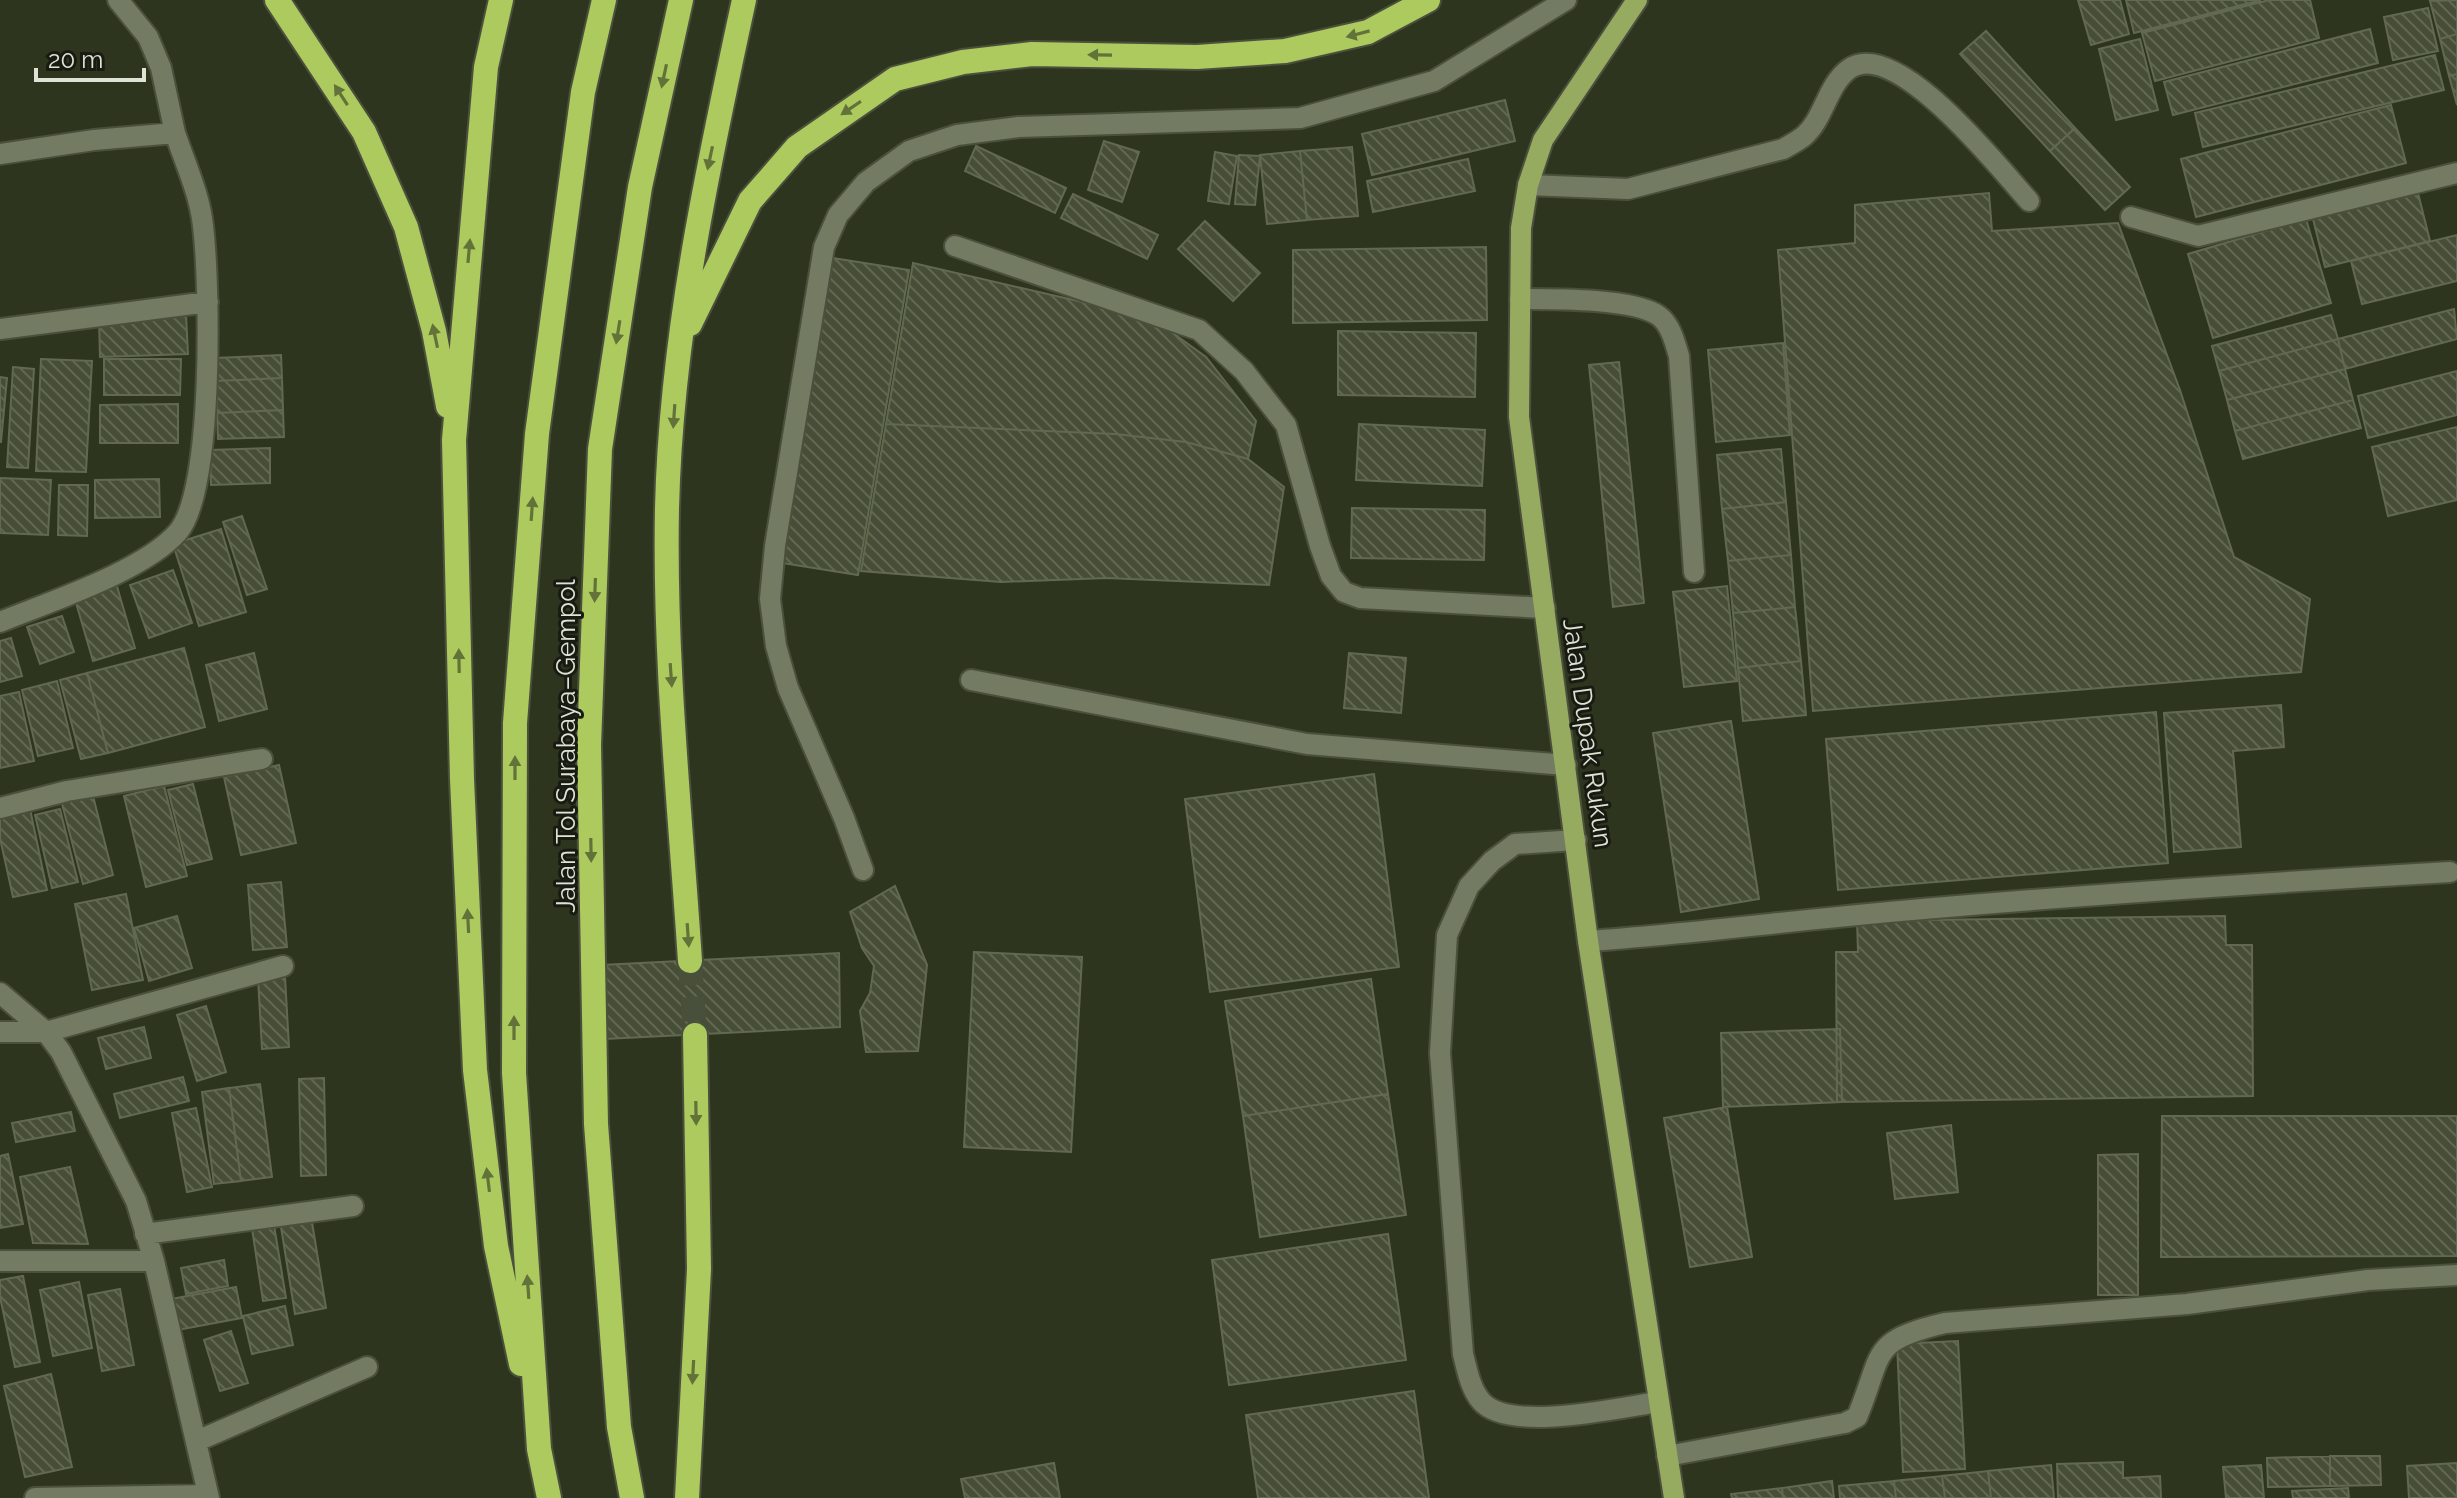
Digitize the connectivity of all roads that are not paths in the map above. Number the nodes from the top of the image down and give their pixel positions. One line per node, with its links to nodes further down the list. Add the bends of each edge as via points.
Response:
1 (118, 0): 10 (street, via 148,37 161,68)
2 (277, 0): 21 (highway, one-way to 2, via 434,331 406,227 364,132)
3 (501, 0): 21 (highway, one-way to 3, via 485,82)
4 (604, 0): 47 (highway, Jalan Tol Surabaya–Gempol, one-way to 4, via 514,1073 515,723 537,434 583,92)
5 (681, 0): 52 (highway, Jalan Tol Surabaya–Gempol, one-way to 52, via 640,187 600,449 590,729 596,1124 619,1427)
6 (744, 0): 20 (highway, one-way to 20, via 705,180)
7 (1428, 0): 20 (highway, one-way to 20, via 1368,32 1285,51 1197,57 1032,54 963,62 895,79 797,147 750,201)
8 (1566, 0): 30 (street, via 1434,81 1300,118 1019,127 957,135 909,151 866,182 838,215 824,247 770,599 788,688)
9 (1637, 0): 13 (main road, Jalan Dupak Rukun, via 1543,140)
10 (175, 133): 11 (street); 18 (street, via 203,223)
11 (0, 154)
12 (2457, 173): 15 (street, via 2198,236)
13 (1528, 185): 14 (street, via 1628,189 1783,149 1805,136 1841,78 1860,65 1893,69 1926,91); 17 (main road, Jalan Dupak Rukun)
14 (2029, 201)
15 (2131, 217)
16 (955, 246): 23 (street, via 1199,330 1244,371 1286,425 1320,546 1331,576 1344,592 1360,598)
17 (1520, 299): 22 (street, via 1574,298 1643,309 1661,317 1671,332 1679,356); 23 (main road, Jalan Dupak Rukun, via 1519,417)
18 (208, 302): 19 (street); 24 (street, via 199,477 180,530 154,556)
19 (0, 329)
20 (679, 346): 33 (highway, one-way to 33, via 667,506 670,662)
21 (454, 440): 47 (highway, one-way to 21, via 496,1246 475,1070)
22 (1694, 572)
23 (1545, 608): 27 (main road, Jalan Dupak Rukun)
24 (0, 622)
25 (971, 680): 27 (street, via 1307,744)
26 (262, 759): 28 (street, via 67,791)
27 (1566, 765): 29 (main road, Jalan Dupak Rukun)
28 (0, 808)
29 (1576, 840): 32 (main road, Jalan Dupak Rukun); 45 (street, via 1515,844 1469,886 1447,935 1440,1053 1463,1354 1481,1401 1499,1414 1536,1417)
30 (863, 870)
31 (2450, 872): 32 (street, via 2193,887)
32 (1588, 941): 45 (main road, Jalan Dupak Rukun)
33 (690, 961)
34 (283, 966): 37 (street)
35 (0, 993): 37 (street)
36 (0, 1032): 37 (street)
37 (46, 1032): 40 (street, via 129,1188)
38 (695, 1035): 53 (highway, one-way to 53, via 699,1269)
39 (353, 1206): 40 (street)
40 (145, 1234): 42 (street)
41 (0, 1261): 42 (street)
42 (154, 1261): 46 (street)
43 (2457, 1275): 48 (street, via 1945,1323 1897,1337 1884,1348 1857,1417 1845,1423)
44 (367, 1367): 46 (street)
45 (1658, 1402): 48 (main road, Jalan Dupak Rukun)
46 (197, 1441): 49 (street)
47 (539, 1449): 51 (highway, Jalan Tol Surabaya–Gempol)
48 (1667, 1456): 54 (main road, Jalan Dupak Rukun)
49 (209, 1497): 50 (street)
50 (35, 1498)
51 (549, 1498)
52 (632, 1498)
53 (687, 1498)
54 (1674, 1498)

